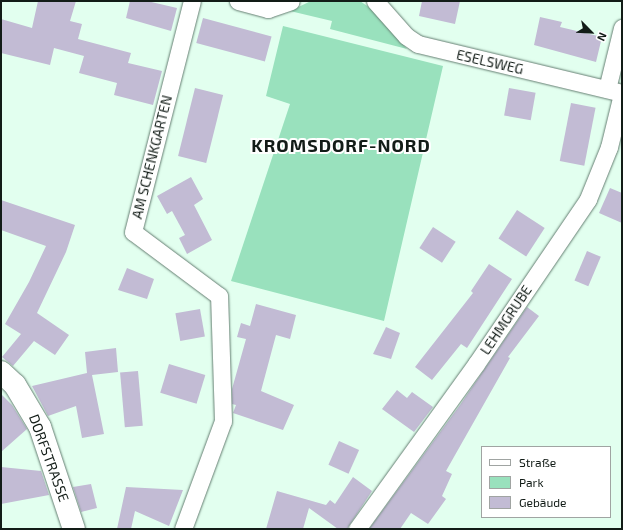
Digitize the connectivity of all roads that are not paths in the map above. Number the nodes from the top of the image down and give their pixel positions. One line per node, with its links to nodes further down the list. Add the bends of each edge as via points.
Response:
1 (192, 1): 9 (street, AM SCHENKGARTEN, via 133,232 219,296 223,421)
2 (238, 1): 3 (street, via 268,9)
3 (291, 1)
4 (375, 1): 6 (street, ESELSWEG, via 406,36 418,44)
5 (622, 28): 6 (street, LEHMGRUBE)
6 (617, 92): 10 (street, LEHMGRUBE, via 609,147 588,199 476,364)
7 (1, 372): 8 (street, DORFSTRASSE, via 15,385 40,427)
8 (74, 529)
9 (183, 529)
10 (357, 529)

